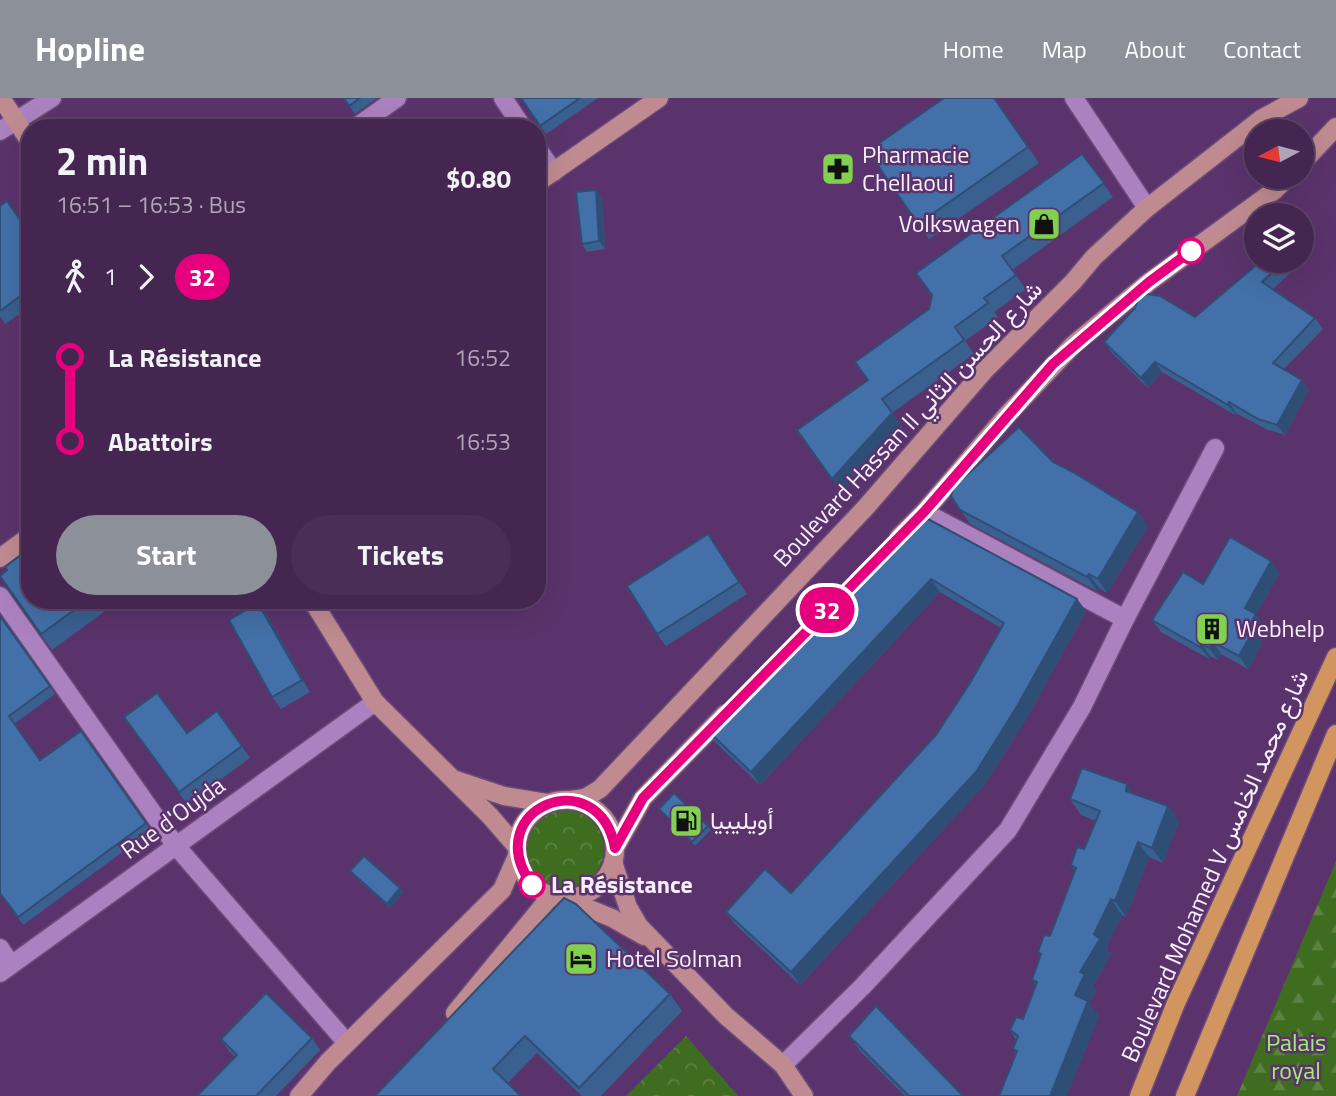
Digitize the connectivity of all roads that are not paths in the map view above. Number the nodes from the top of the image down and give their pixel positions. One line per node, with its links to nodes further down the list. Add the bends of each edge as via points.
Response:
1 (1, 98): 10 (street)
2 (52, 98): 10 (street)
3 (397, 98): 8 (street)
4 (503, 98): 9 (street)
5 (659, 98): 16 (street)
6 (1074, 98): 19 (street)
7 (1299, 98): 19 (street, Boulevard Hassan II شارع الحسن الثاني, via 1261,119)
8 (368, 119)
9 (517, 119)
10 (15, 120): 12 (street); 13 (street)
11 (1336, 127): 14 (street)
12 (21, 129)
13 (0, 131)
14 (1314, 150)
15 (546, 161): 16 (street)
16 (554, 172): 17 (street)
17 (546, 177)
18 (1276, 189): 21 (street, via 1149,282 1073,345)
19 (1147, 208): 33 (street, Boulevard Hassan II شارع الحسن الثاني, via 984,371 900,471 600,789 585,799)
20 (1215, 448): 27 (street)
21 (924, 512): 23 (street); 27 (street)
22 (21, 543): 24 (street)
23 (885, 551)
24 (0, 558)
25 (0, 596): 35 (street)
26 (318, 609): 30 (street)
27 (1125, 619): 44 (street, via 1083,707 1008,830)
28 (1336, 657): 47 (main road, Boulevard Mohamed V شارع محمد الخامس, via 1176,1003)
29 (740, 699): 37 (street, via 643,798)
30 (375, 702): 32 (street); 35 (street, Rue d'Oujda)
31 (1336, 734): 48 (main road)
32 (453, 779): 34 (street, via 503,796); 36 (street)
33 (571, 800): 34 (street); 37 (street, via 593,808 605,820 612,833)
34 (548, 803): 36 (street, via 524,823)
35 (176, 846): 41 (street, Rue d'Oujda); 43 (street)
36 (517, 851): 38 (street, via 532,885); 43 (street, via 502,890)
37 (614, 855): 38 (street, via 608,874 589,892); 39 (street, via 629,910)
38 (557, 897): 39 (street, via 612,918); 42 (street)
39 (653, 941): 44 (street, via 726,1016)
40 (0, 948): 41 (street)
41 (6, 969)
42 (439, 1030)
43 (347, 1043): 45 (street)
44 (783, 1065): 46 (street)
45 (299, 1096)
46 (804, 1096)
47 (1139, 1096)
48 (1185, 1096)

